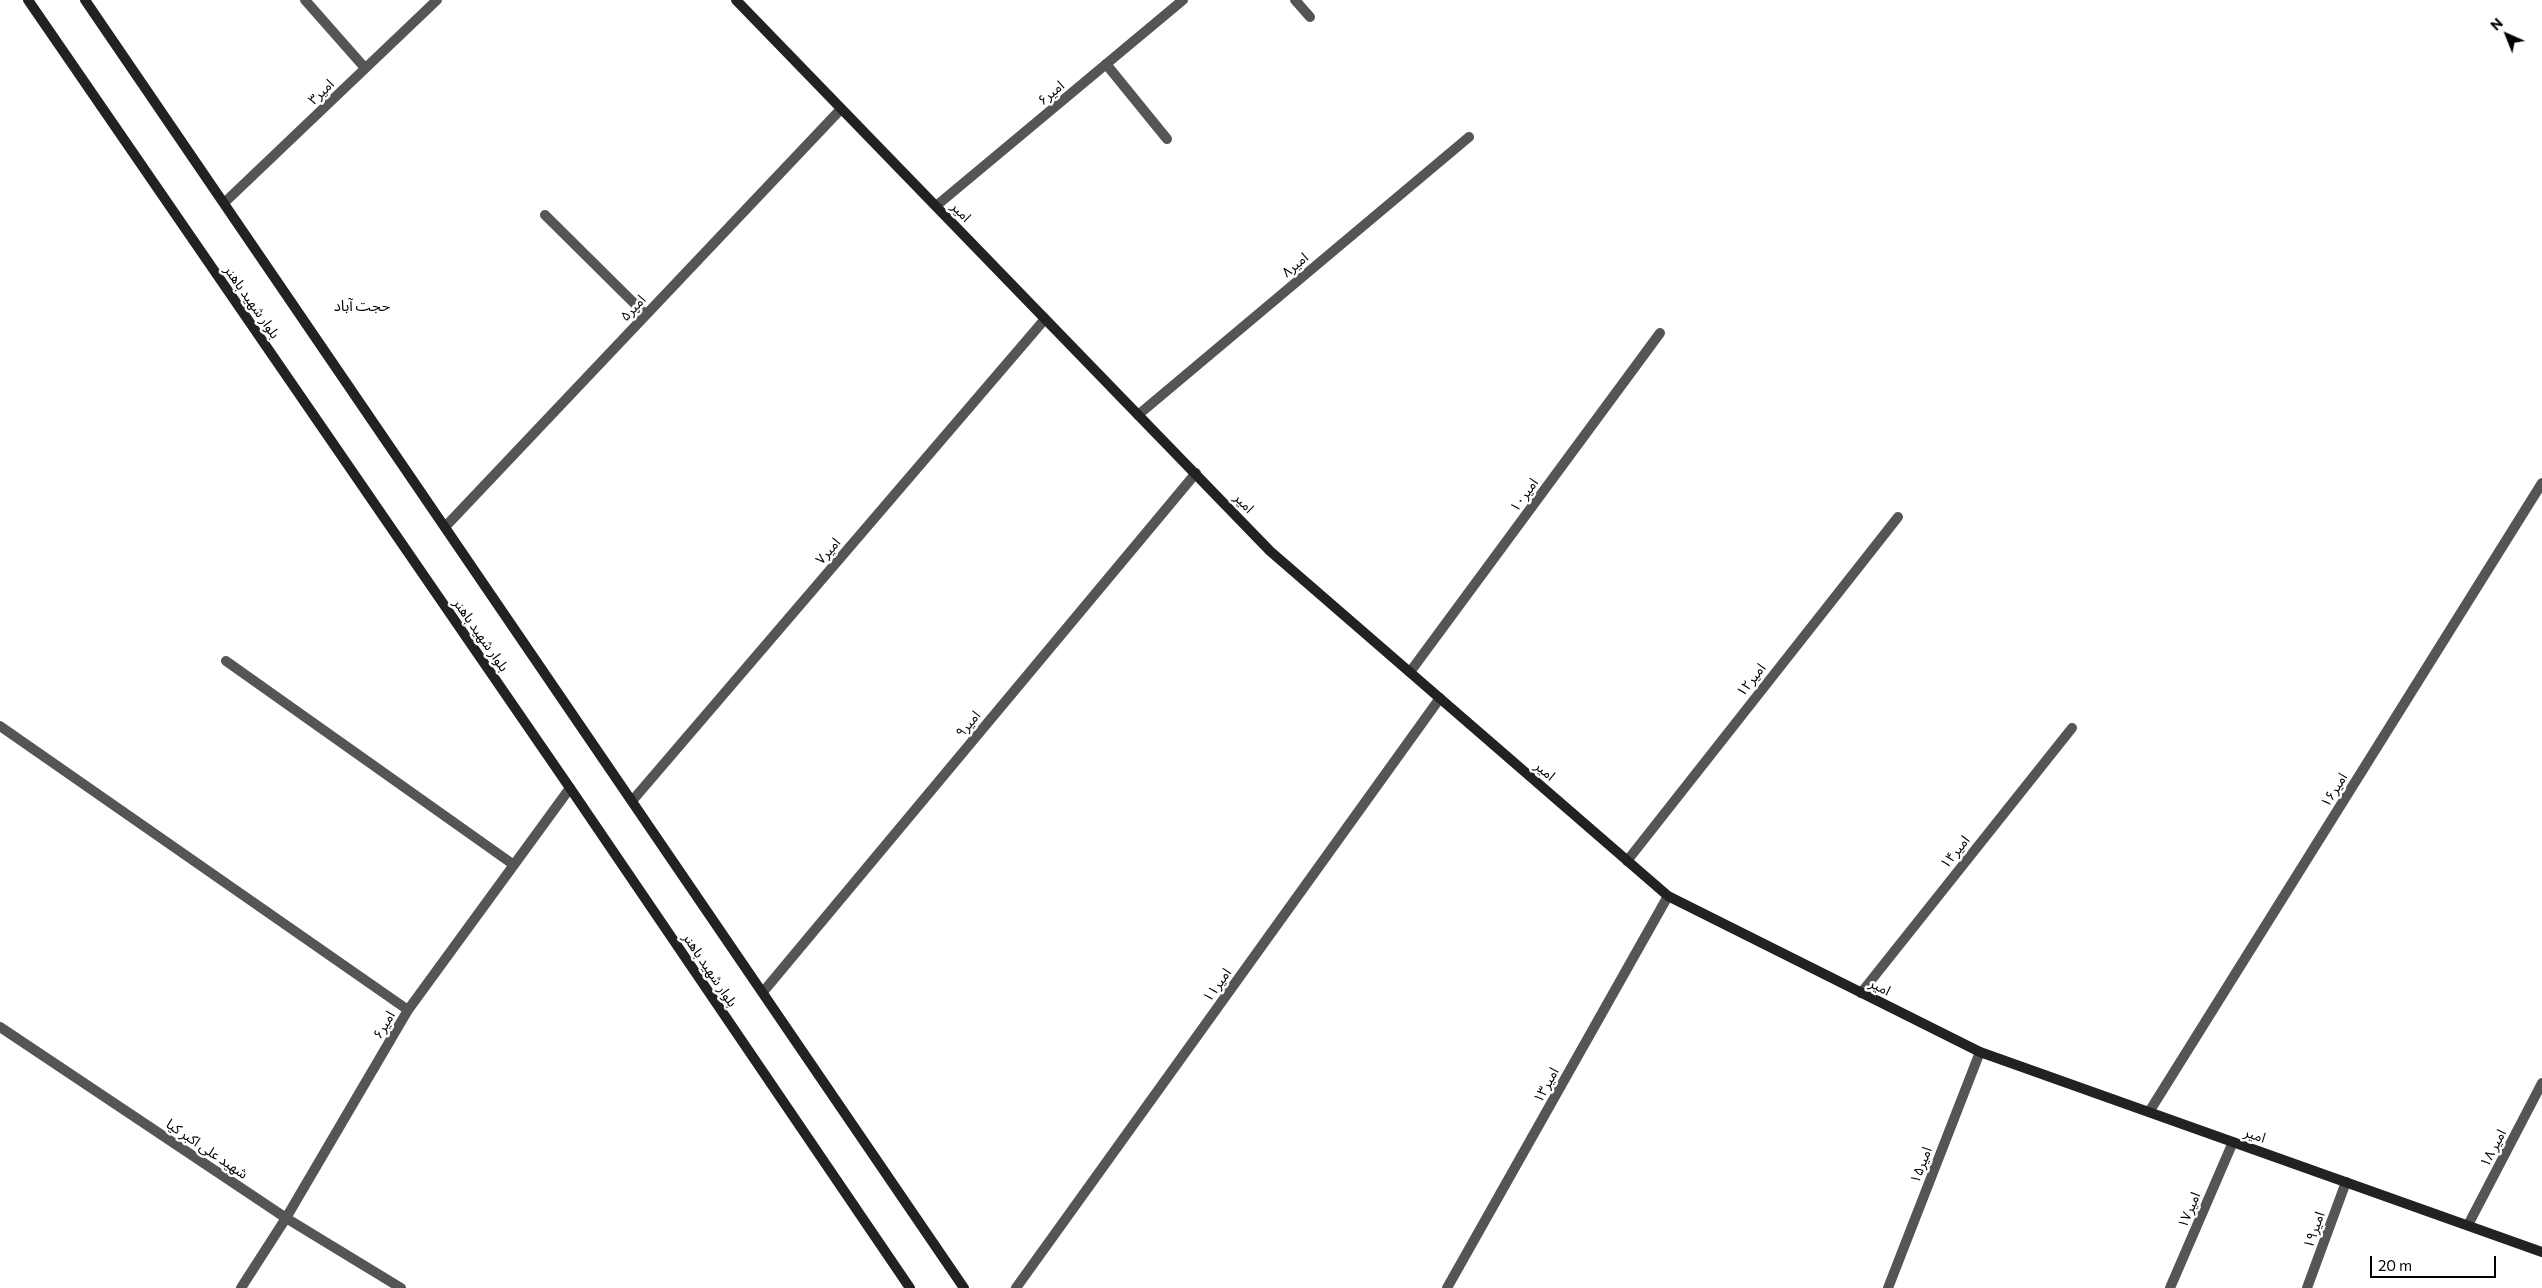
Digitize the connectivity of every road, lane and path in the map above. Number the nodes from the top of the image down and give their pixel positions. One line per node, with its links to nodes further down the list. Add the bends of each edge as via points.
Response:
1 (28, 0): 30 (main road, بلوار شهید باهنر)
2 (85, 0): 14 (main road)
3 (305, 0): 10 (street)
4 (437, 0): 10 (street, امیر۳)
5 (1184, 0): 9 (street, امیر۶)
6 (1295, 0): 8 (street)
7 (739, 1): 11 (main road, امیر)
8 (1310, 17)
9 (1106, 64): 13 (street); 15 (street, امیر۶)
10 (365, 68): 14 (street, امیر۳)
11 (841, 109): 15 (main road, امیر); 17 (street, امیر۵)
12 (1469, 137): 20 (street, امیر۸)
13 (1167, 139)
14 (224, 203): 24 (main road)
15 (936, 206): 18 (main road, امیر)
16 (545, 215): 17 (street)
17 (646, 315): 24 (street, امیر۵)
18 (1045, 319): 20 (main road, امیر); 31 (street, امیر۷)
19 (1660, 333): 26 (street, امیر۱۰)
20 (1138, 415): 21 (main road, امیر)
21 (1196, 473): 26 (main road, امیر, via 1270,551); 35 (street, امیر۹)
22 (2542, 482): 41 (street, امیر۱۶)
23 (1898, 517): 32 (street, امیر۱۲)
24 (445, 527): 31 (main road)
25 (226, 661): 33 (street)
26 (1410, 672): 27 (main road, امیر)
27 (1440, 698): 32 (main road, امیر); 51 (street, امیر۱۱)
28 (0, 726): 37 (street)
29 (2072, 728): 36 (street, امیر۱۴)
30 (570, 788): 33 (street, امیر۶); 49 (main road, بلوار شهید باهنر)
31 (632, 801): 35 (main road)
32 (1627, 861): 34 (main road, امیر)
33 (514, 865): 37 (street, امیر۶)
34 (1668, 896): 36 (main road, امیر); 52 (street, امیر۱۳)
35 (762, 992): 50 (main road)
36 (1861, 993): 39 (main road, امیر)
37 (408, 1010): 44 (street, امیر۶)
38 (0, 1027): 44 (street, شهید علی اکبر کیا)
39 (1980, 1052): 41 (main road, امیر); 53 (street, امیر۱۵)
40 (2542, 1083): 45 (street, امیر ۱۸)
41 (2149, 1112): 42 (main road, امیر)
42 (2233, 1142): 43 (main road, امیر); 54 (street, امیر۱۷)
43 (2346, 1182): 45 (main road, امیر); 55 (street, امیر۱۹)
44 (286, 1218): 47 (street, امیر۶); 48 (street, شهید علی اکبر کیا)
45 (2468, 1225): 46 (main road, امیر)
46 (2542, 1252)
47 (240, 1288)
48 (401, 1288)
49 (910, 1288)
50 (964, 1288)
51 (1016, 1288)
52 (1447, 1288)
53 (1888, 1288)
54 (2170, 1288)
55 (2307, 1288)

